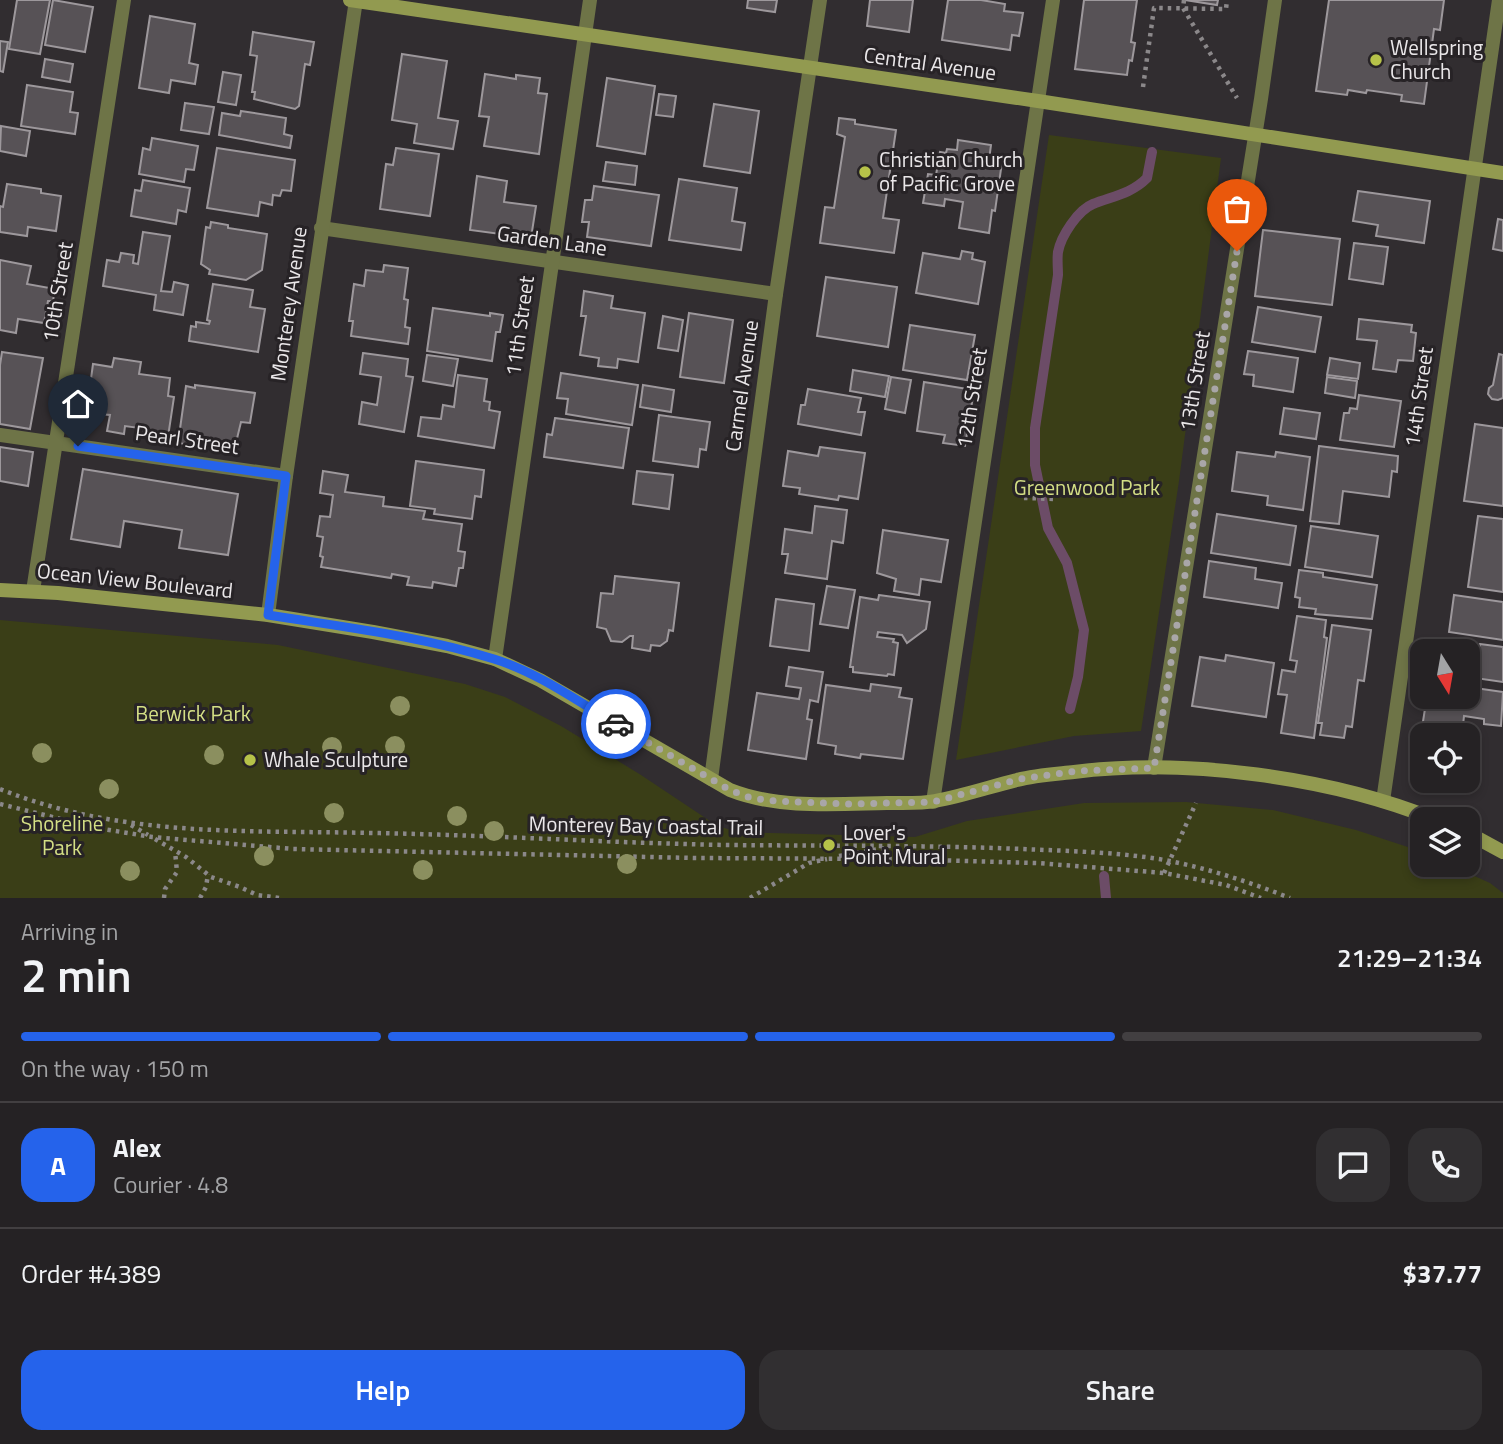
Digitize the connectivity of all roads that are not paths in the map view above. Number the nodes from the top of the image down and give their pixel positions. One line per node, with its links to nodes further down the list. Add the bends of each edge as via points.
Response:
1 (124, 0): 19 (street, 10th Street)
2 (350, 0): 3 (main road, Central Avenue)
3 (356, 0): 9 (main road, Central Avenue); 15 (street, Monterey Avenue)
4 (590, 0): 9 (street, 11th Street)
5 (820, 0): 10 (street, Carmel Avenue)
6 (1053, 0): 11 (street, 12th Street)
7 (1275, 0): 12 (street, 13th Street)
8 (1499, 0): 13 (street, 14th Street)
9 (584, 36): 10 (main road, Central Avenue); 16 (street, 11th Street)
10 (809, 69): 11 (main road, Central Avenue); 17 (street, Carmel Avenue)
11 (1038, 101): 12 (main road, Central Avenue); 28 (street, 12th Street)
12 (1256, 134): 13 (main road, Central Avenue); 25 (street, 13th Street)
13 (1473, 168): 14 (main road, Central Avenue); 27 (street, 14th Street)
14 (1503, 173)
15 (321, 228): 16 (street, Garden Lane); 20 (street, Monterey Avenue)
16 (550, 262): 17 (street, Garden Lane); 24 (street, 11th Street)
17 (776, 294): 26 (street, Carmel Avenue)
18 (0, 435): 19 (street, Pearl Street)
19 (56, 443): 20 (street, Pearl Street); 22 (street, 10th Street)
20 (286, 476): 23 (street, Monterey Avenue)
21 (0, 590): 22 (main road, Ocean View Boulevard)
22 (33, 591): 23 (main road, Ocean View Boulevard)
23 (268, 615): 24 (main road, Ocean View Boulevard, via 447,646)
24 (495, 659): 26 (main road, Ocean View Boulevard, via 540,680)
25 (1154, 768): 27 (main road, Ocean View Boulevard, via 1275,778); 28 (main road, Ocean View Boulevard, via 1020,779)
26 (710, 779): 28 (main road, Ocean View Boulevard, via 751,798 776,801)
27 (1383, 801): 29 (main road, Ocean View Boulevard)
28 (933, 802)
29 (1410, 811)
30 (1480, 840): 31 (main road)
31 (1503, 852)

